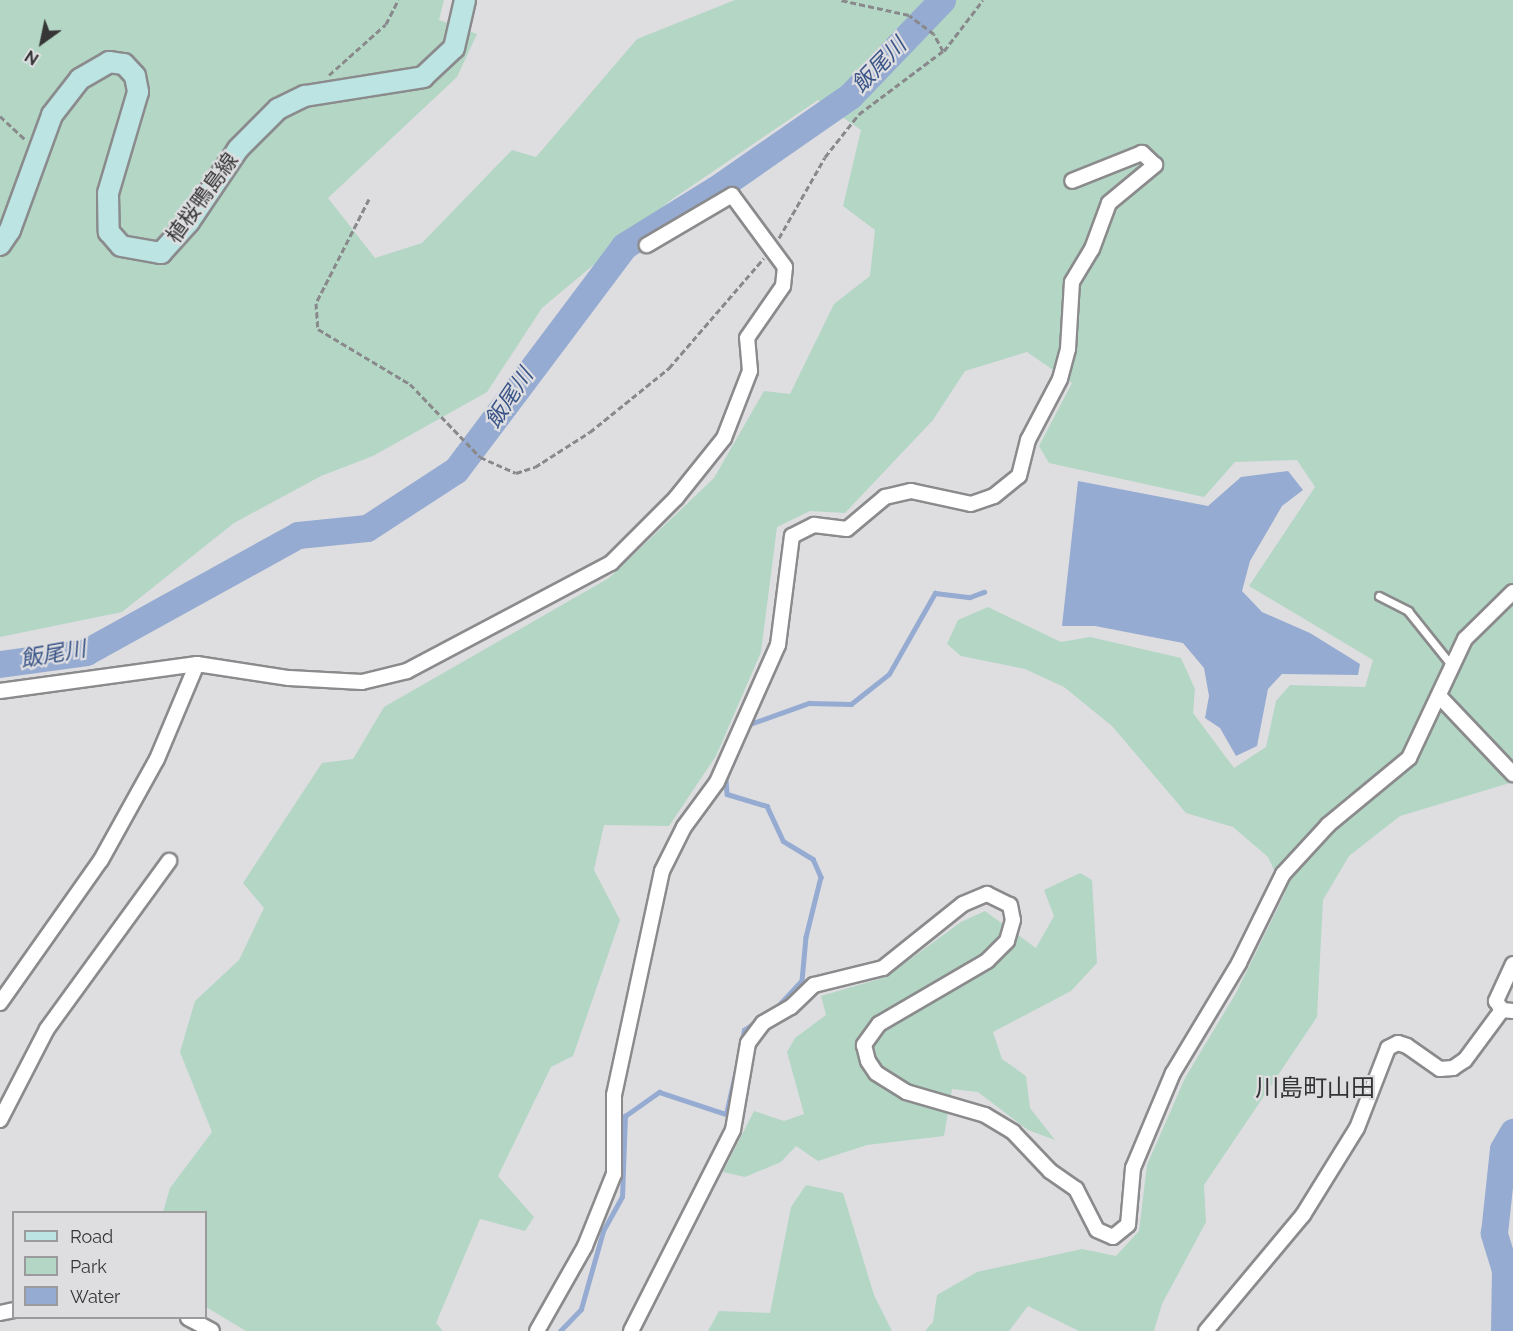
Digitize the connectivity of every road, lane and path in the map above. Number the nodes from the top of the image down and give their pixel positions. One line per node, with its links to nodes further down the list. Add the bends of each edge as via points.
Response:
1 (399, 0): 6 (path, via 386,24)
2 (465, 0): 6 (main road, 植桜鴨島線, via 454,48 423,77)
3 (840, 0): 5 (path, via 909,15 934,34)
4 (983, 0): 5 (path)
5 (943, 51): 13 (path, via 859,114 825,157)
6 (305, 96): 8 (main road, 植桜鴨島線, via 278,109 238,149 189,222 161,253 121,246 109,232 108,193 138,92 135,76 124,64 109,62 80,79 52,115)
7 (0, 116): 8 (path)
8 (37, 149): 11 (main road, 植桜鴨島線, via 10,230)
9 (1072, 181): 28 (street, via 1142,153 1155,165 1109,202 1092,249 1072,282 1068,349 1060,379 1028,440 1019,476 994,496 970,504 911,491 885,497 847,529 814,525 792,536 778,645 717,782 684,827 659,882 614,1095 614,1174 585,1246)
10 (369, 199): 13 (path, via 316,303 318,329 410,384 480,457 516,473 535,467 590,432 669,368)
11 (0, 245)
12 (647, 245): 13 (street, via 732,195)
13 (771, 249): 16 (street, via 785,267 783,286 747,338 750,371 724,438 676,498 611,564 407,670 362,682 288,678)
14 (1513, 592): 17 (street, via 1465,639)
15 (1378, 596): 17 (lane, via 1408,611)
16 (197, 664): 18 (street); 23 (street, via 157,759 101,860)
17 (1452, 666): 19 (street)
18 (0, 691)
19 (1439, 696): 20 (street); 29 (street, via 1410,758 1328,825 1283,874 1239,963 1173,1073 1133,1168 1128,1225 1113,1237 1097,1230 1076,1189 1050,1171 1013,1132 985,1116 906,1092 876,1073 868,1061 864,1045 879,1024 987,961 1007,941 1013,920 1010,905 987,894 963,904 883,968 814,985 791,1007 763,1023 748,1043 733,1130)
20 (1513, 774)
21 (169, 861): 25 (street, via 47,1029)
22 (1513, 964): 24 (street, via 1497,991)
23 (0, 1003)
24 (1507, 1011): 30 (street, via 1465,1060 1453,1068 1440,1069 1398,1043 1388,1048 1357,1128 1303,1215)
25 (0, 1119)
26 (191, 1319): 27 (street)
27 (212, 1331)
28 (537, 1331)
29 (631, 1331)
30 (1206, 1331)

